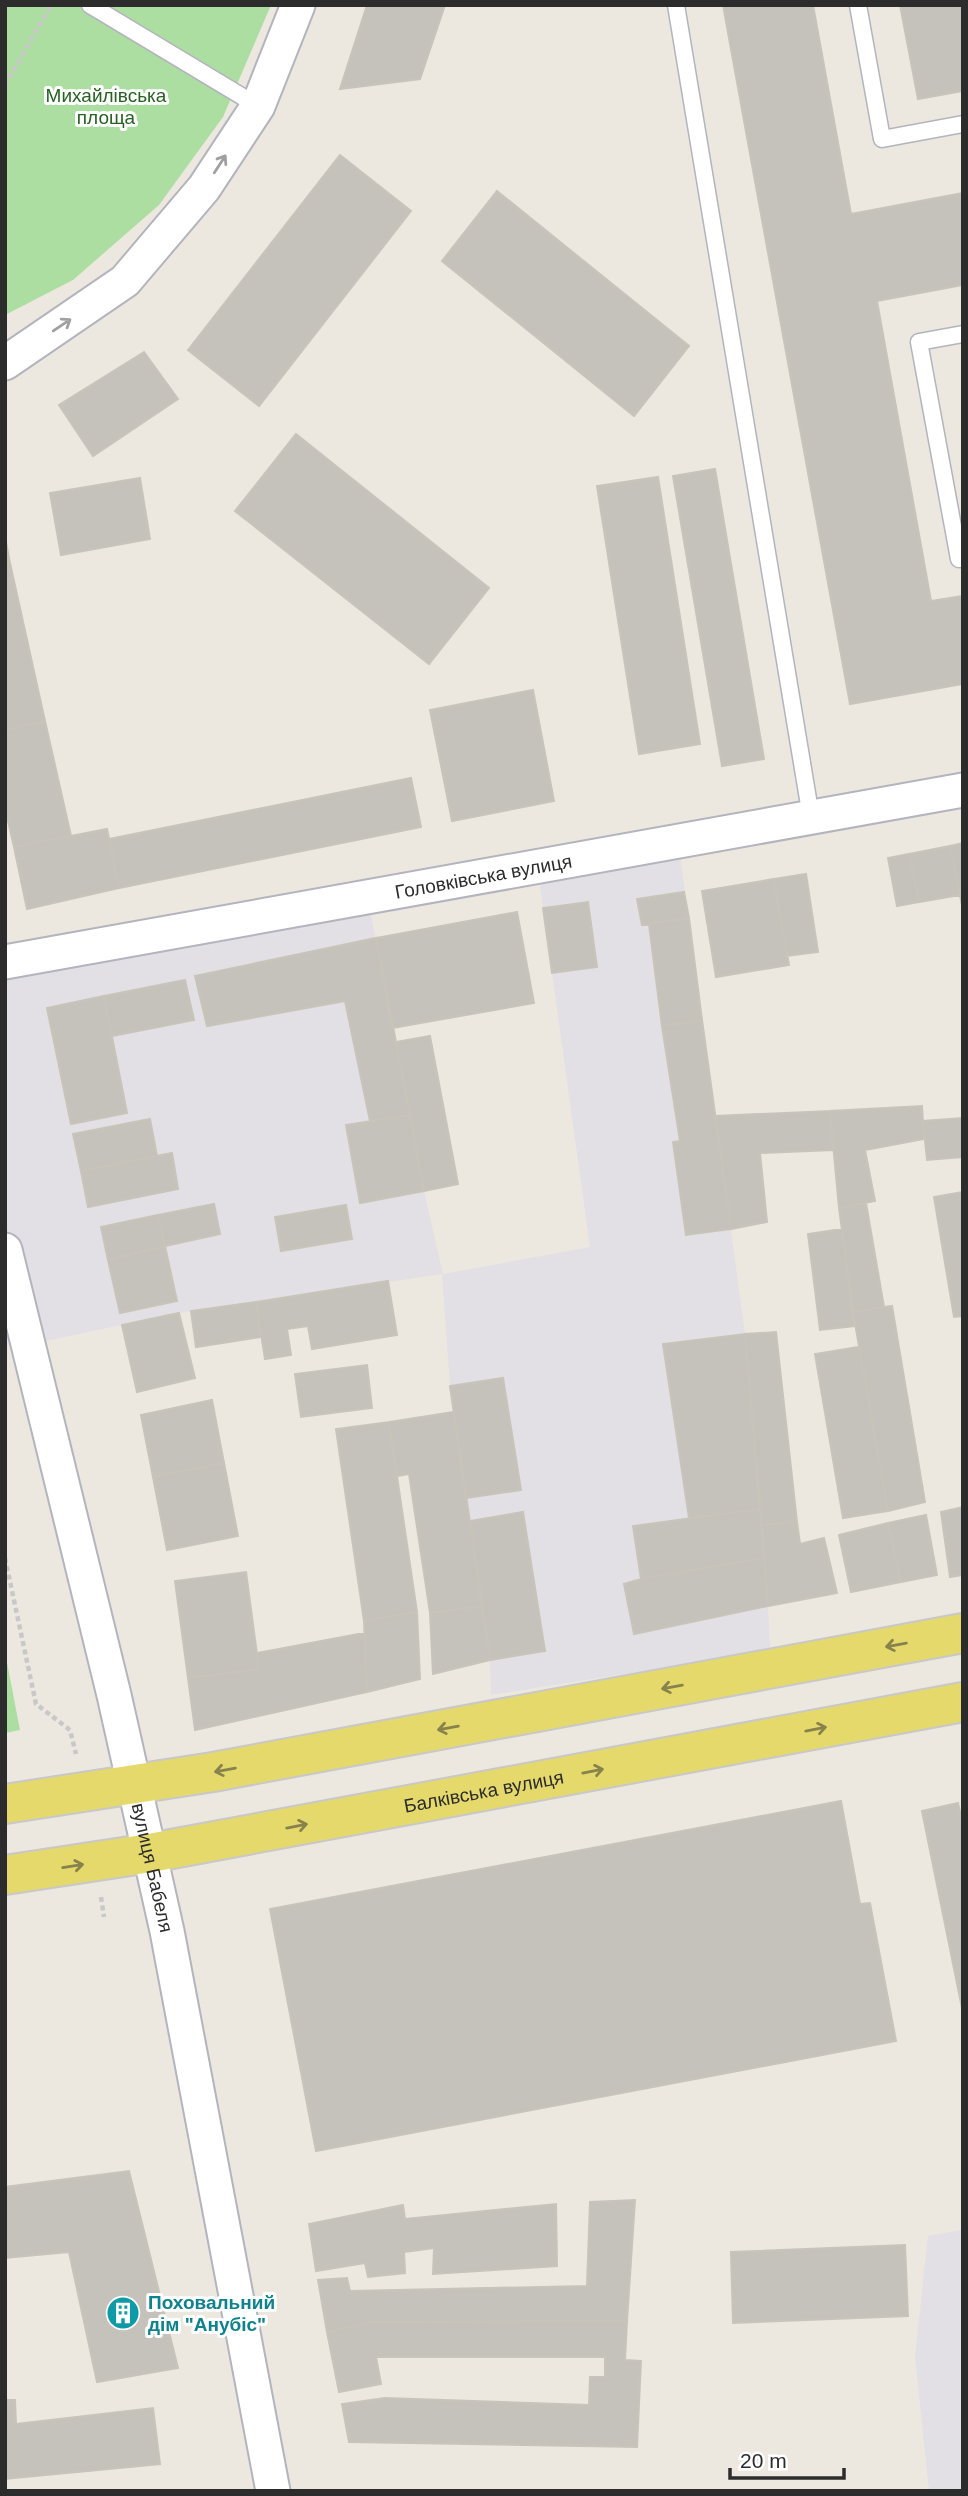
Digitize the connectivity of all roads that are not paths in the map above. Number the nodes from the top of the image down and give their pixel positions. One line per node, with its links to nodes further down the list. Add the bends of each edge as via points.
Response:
1 (90, 5): 5 (lane)
2 (298, 5): 5 (street)
3 (676, 5): 11 (lane)
4 (858, 5): 6 (lane, via 882,139)
5 (258, 106): 8 (street, one-way to 5, via 125,281 204,188)
6 (963, 124)
7 (963, 334): 9 (lane, via 919,342 959,559)
8 (5, 363)
9 (963, 559)
10 (963, 790): 11 (street, Головківська вулиця)
11 (811, 817): 12 (street, Головківська вулиця)
12 (5, 962)
13 (5, 1250): 16 (street, вулиця Бабеля)
14 (963, 1633): 16 (main road, one-way to 16)
15 (963, 1702): 18 (main road, Балківська вулиця, one-way to 15)
16 (134, 1784): 17 (main road); 18 (street, вулиця Бабеля)
17 (5, 1804)
18 (149, 1853): 19 (main road, Балківська вулиця, one-way to 18); 20 (street, вулиця Бабеля)
19 (5, 1875)
20 (273, 2491)

